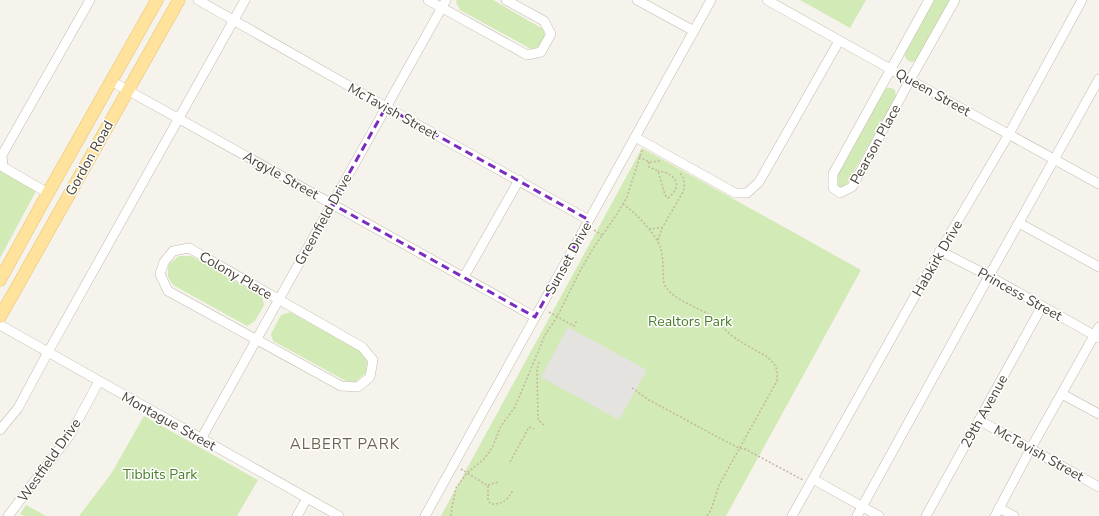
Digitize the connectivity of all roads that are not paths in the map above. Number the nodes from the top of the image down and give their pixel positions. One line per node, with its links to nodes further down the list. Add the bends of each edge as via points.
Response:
1 (90, 0): 30 (street, via 2,155 3,167)
2 (157, 0): 21 (main road, Gordon Road)
3 (179, 0): 22 (main road, Gordon Road)
4 (198, 0): 15 (street, McTavish Street)
5 (245, 0): 15 (street)
6 (428, 0): 14 (street)
7 (506, 0): 14 (street, via 544,21 551,34 541,52 527,55)
8 (637, 0): 16 (street)
9 (711, 0): 16 (street, Sunset Drive)
10 (767, 0): 17 (street, Queen Street)
11 (929, 0): 18 (street, Pearson Place)
12 (955, 0): 20 (street, Pearson Place)
13 (1082, 0): 25 (street, Habkirk Drive)
14 (444, 4): 23 (street, Greenfield Drive)
15 (234, 20): 23 (street, McTavish Street); 24 (street)
16 (694, 31): 26 (street, Sunset Drive)
17 (839, 41): 18 (street, Queen Street); 26 (street, via 760,182 747,194 735,193)
18 (891, 69): 20 (street, Queen Street); 20 (street, Pearson Place, via 833,174 833,188 840,193 852,187)
19 (1099, 79): 27 (street)
20 (910, 80): 25 (street, Queen Street)
21 (111, 81): 22 (street, Argyle Street); 30 (main road, Gordon Road)
22 (128, 90): 24 (street, Argyle Street); 41 (main road, Gordon Road)
23 (386, 107): 28 (street, McTavish Street); 31 (street, Greenfield Drive)
24 (178, 118): 31 (street, Argyle Street); 47 (street)
25 (1009, 134): 27 (street, Queen Street); 34 (street, Habkirk Drive)
26 (635, 137): 32 (street, Sunset Drive)
27 (1054, 159): 29 (street, Queen Street); 33 (street)
28 (519, 180): 32 (street, McTavish Street); 37 (street)
29 (1099, 184)
30 (48, 193): 38 (main road, Gordon Road)
31 (332, 204): 37 (street, Argyle Street); 39 (street, Greenfield Drive)
32 (589, 220): 42 (street, Sunset Drive)
33 (1019, 223): 35 (street); 36 (street)
34 (940, 251): 36 (street, Princess Street); 55 (street, Habkirk Drive)
35 (1099, 267)
36 (989, 276): 40 (street, Princess Street); 58 (street)
37 (464, 278): 42 (street, Argyle Street)
38 (0, 280)
39 (278, 300): 46 (street, Greenfield Drive); 46 (street, Colony Place, via 362,347 373,360 370,377 358,387 341,386); 46 (street, Colony Place, via 189,248 173,251 164,262 160,274 168,291)
40 (1042, 306): 45 (street, Princess Street); 51 (street, 29th Avenue)
41 (0, 317)
42 (535, 318): 63 (street, Sunset Drive)
43 (0, 325): 47 (street, Montague Street)
44 (1099, 327): 45 (street)
45 (1097, 337): 49 (street)
46 (256, 340): 53 (street, Greenfield Drive)
47 (48, 352): 48 (street, Montague Street); 52 (street, via 18,408)
48 (99, 381): 53 (street, Montague Street); 60 (street, Westfield Drive, via 70,435)
49 (1062, 394): 50 (street); 54 (street)
50 (1099, 414)
51 (979, 420): 54 (street, McTavish Street); 67 (street, 29th Avenue)
52 (0, 430)
53 (201, 439): 57 (street, Montague Street)
54 (1031, 448): 56 (street, McTavish Street); 59 (street)
55 (811, 481): 58 (street); 64 (street, Habkirk Drive)
56 (1099, 487)
57 (307, 498): 61 (street); 62 (street, Montague Street)
58 (862, 506): 65 (street); 66 (street)
59 (997, 512): 68 (street)
60 (8, 516)
61 (298, 516)
62 (338, 516)
63 (425, 516)
64 (792, 516)
65 (857, 516)
66 (879, 516)
67 (926, 516)
68 (1014, 516)

